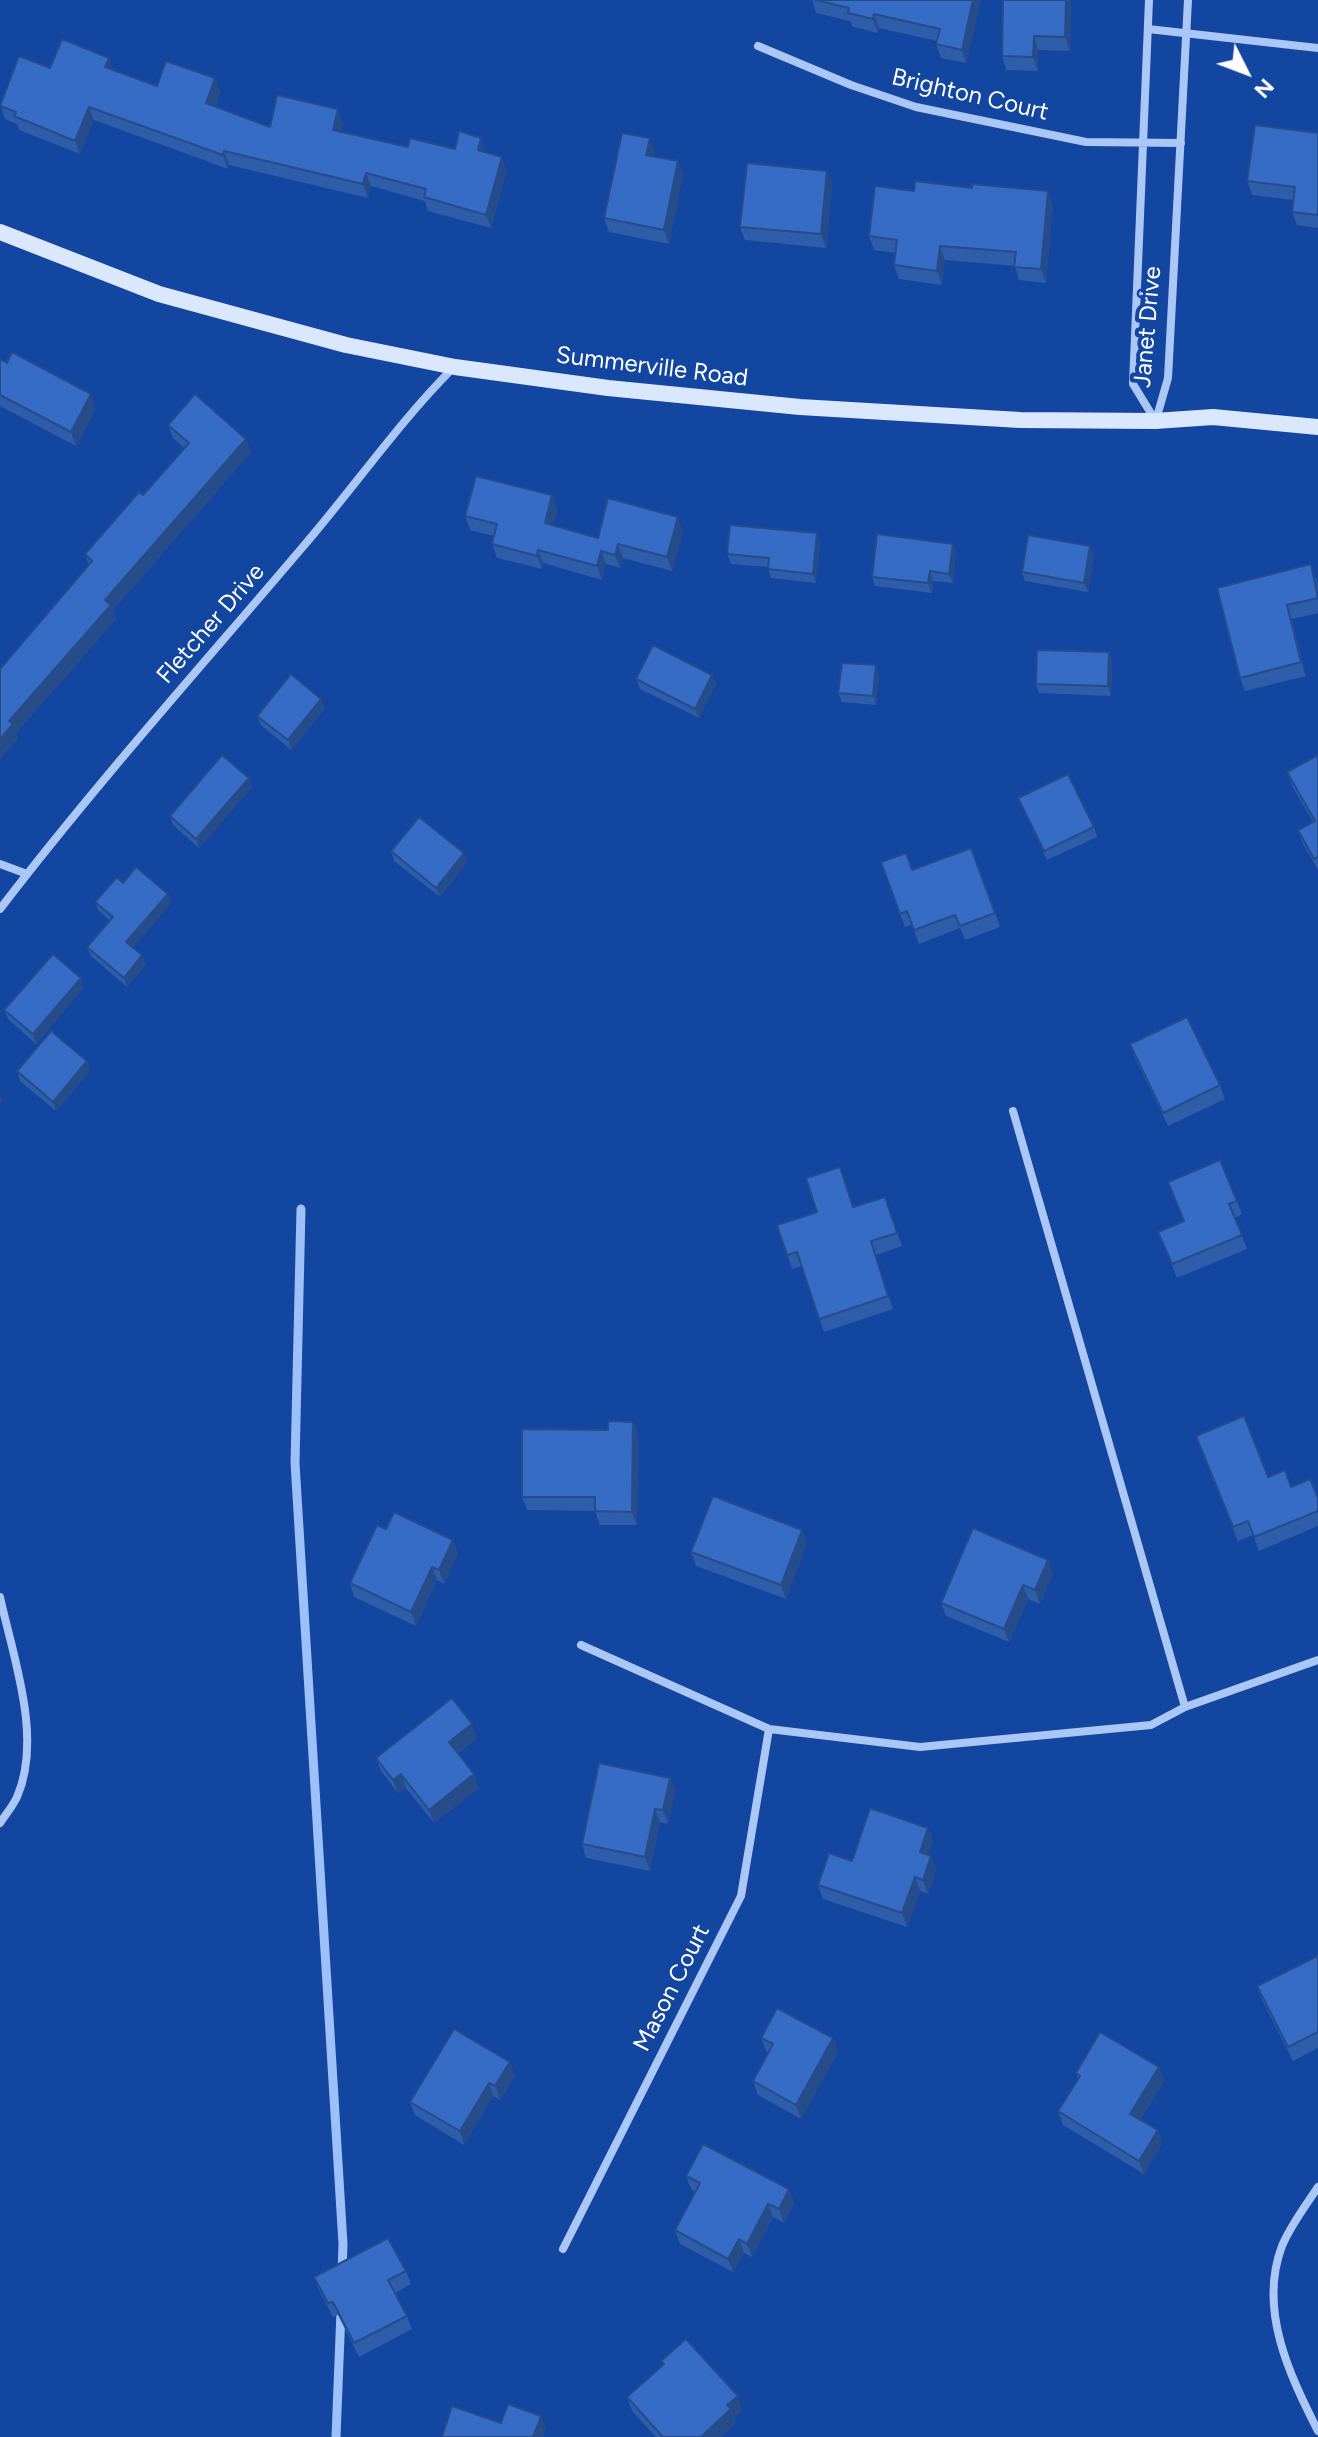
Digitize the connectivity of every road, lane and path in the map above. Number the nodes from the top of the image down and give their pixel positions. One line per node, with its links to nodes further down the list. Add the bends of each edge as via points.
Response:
1 (1149, 0): 3 (street, Janet Drive)
2 (1188, 0): 4 (street, Janet Drive)
3 (1148, 29): 4 (street); 7 (street, Janet Drive)
4 (1186, 33): 6 (street); 8 (street, Janet Drive)
5 (758, 46): 7 (street, Brighton Court, via 916,107 1086,142)
6 (1318, 48)
7 (1142, 141): 8 (street, Brighton Court); 11 (street, Janet Drive, via 1133,384)
8 (1181, 143): 11 (street, Janet Drive, via 1168,378)
9 (0, 232): 10 (main road, Summerville Road, via 159,294 346,345)
10 (455, 367): 11 (main road, Summerville Road, via 770,405 1020,420); 14 (street, Fletcher Drive, via 421,399)
11 (1155, 421): 12 (main road, Summerville Road, via 1213,417)
12 (1318, 427)
13 (0, 864): 14 (street)
14 (27, 874): 15 (street, Fletcher Drive)
15 (0, 909)
16 (1013, 1111): 20 (street)
17 (0, 1597): 22 (street, via 28,1729 17,1798)
18 (581, 1645): 21 (street)
19 (1318, 1660): 20 (street)
20 (1185, 1707): 21 (street, via 1151,1725 920,1747)
21 (769, 1729): 24 (street, Mason Court, via 741,1896)
22 (0, 1823)
23 (1318, 2187): 25 (street, via 1283,2244 1274,2275 1273,2308 1290,2375)
24 (563, 2249)
25 (1318, 2431)

